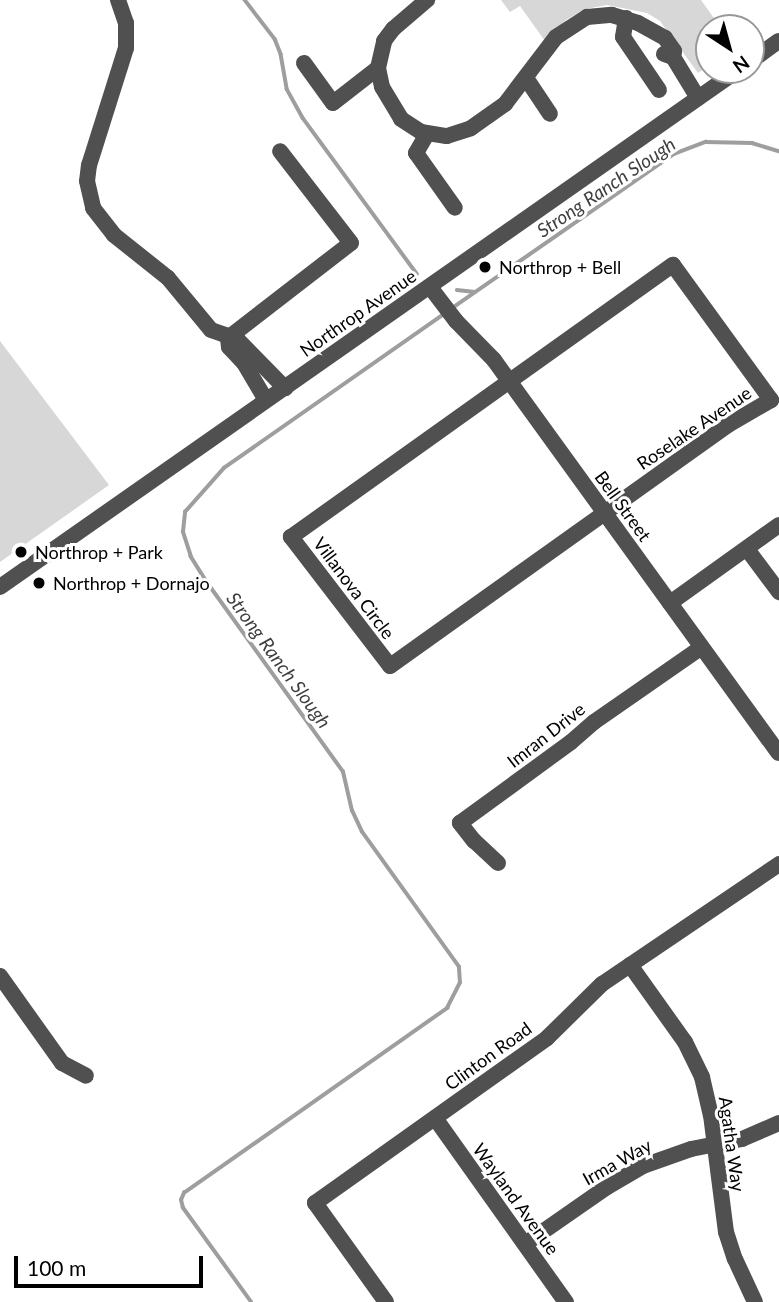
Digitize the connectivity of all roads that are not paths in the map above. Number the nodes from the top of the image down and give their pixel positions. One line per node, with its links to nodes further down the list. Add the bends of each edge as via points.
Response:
1 (118, 0): 15 (street, via 126,23 125,48 89,165 89,195 103,224 168,278 211,330)
2 (427, 0): 5 (street, via 393,29 381,49)
3 (626, 18): 6 (street, via 599,15 578,20 556,37); 8 (street, via 623,37); 9 (street, via 665,38)
4 (304, 63): 5 (street, via 333,103)
5 (378, 68): 11 (street, via 393,110 409,126)
6 (526, 78): 10 (street); 11 (street, via 505,104 471,128 447,136)
7 (718, 84): 9 (street, Northrop Avenue)
8 (659, 90)
9 (698, 98): 14 (street, Northrop Avenue)
10 (550, 114)
11 (427, 134): 13 (street, via 416,153)
12 (280, 151): 15 (street, via 351,243)
13 (455, 208)
14 (430, 287): 17 (street, Bell Street); 18 (street, Northrop Avenue)
15 (228, 338): 16 (street, via 237,339)
16 (249, 359): 18 (street); 19 (street)
17 (510, 382): 20 (street, Bell Street); 20 (street, Roselake Avenue, via 673,265 771,400); 20 (street, Villanova Circle, via 291,537 390,666)
18 (285, 388): 19 (street, Northrop Avenue)
19 (267, 400): 23 (street, Northrop Avenue)
20 (605, 513): 25 (street, Bell Street)
21 (779, 525): 22 (street)
22 (747, 549): 24 (street); 25 (street)
23 (0, 587)
24 (779, 592)
25 (670, 603): 26 (street, Bell Street)
26 (702, 646): 27 (street, Bell Street); 28 (street, Imran Drive, via 460,823)
27 (779, 753)
28 (498, 863)
29 (779, 864): 30 (street, Clinton Road)
30 (630, 965): 33 (street, Clinton Road, via 602,984 547,1038); 35 (street, Agatha Way, via 694,1059 708,1096)
31 (0, 976): 32 (street, via 62,1063)
32 (86, 1076)
33 (435, 1118): 36 (street, Wayland Avenue); 37 (street, Clinton Road, via 315,1203)
34 (779, 1124): 35 (street, Irma Way)
35 (715, 1144): 36 (street, Irma Way, via 643,1166); 39 (street, Agatha Way, via 726,1232)
36 (525, 1244): 38 (street, Wayland Avenue)
37 (386, 1302)
38 (566, 1302)
39 (755, 1302)

